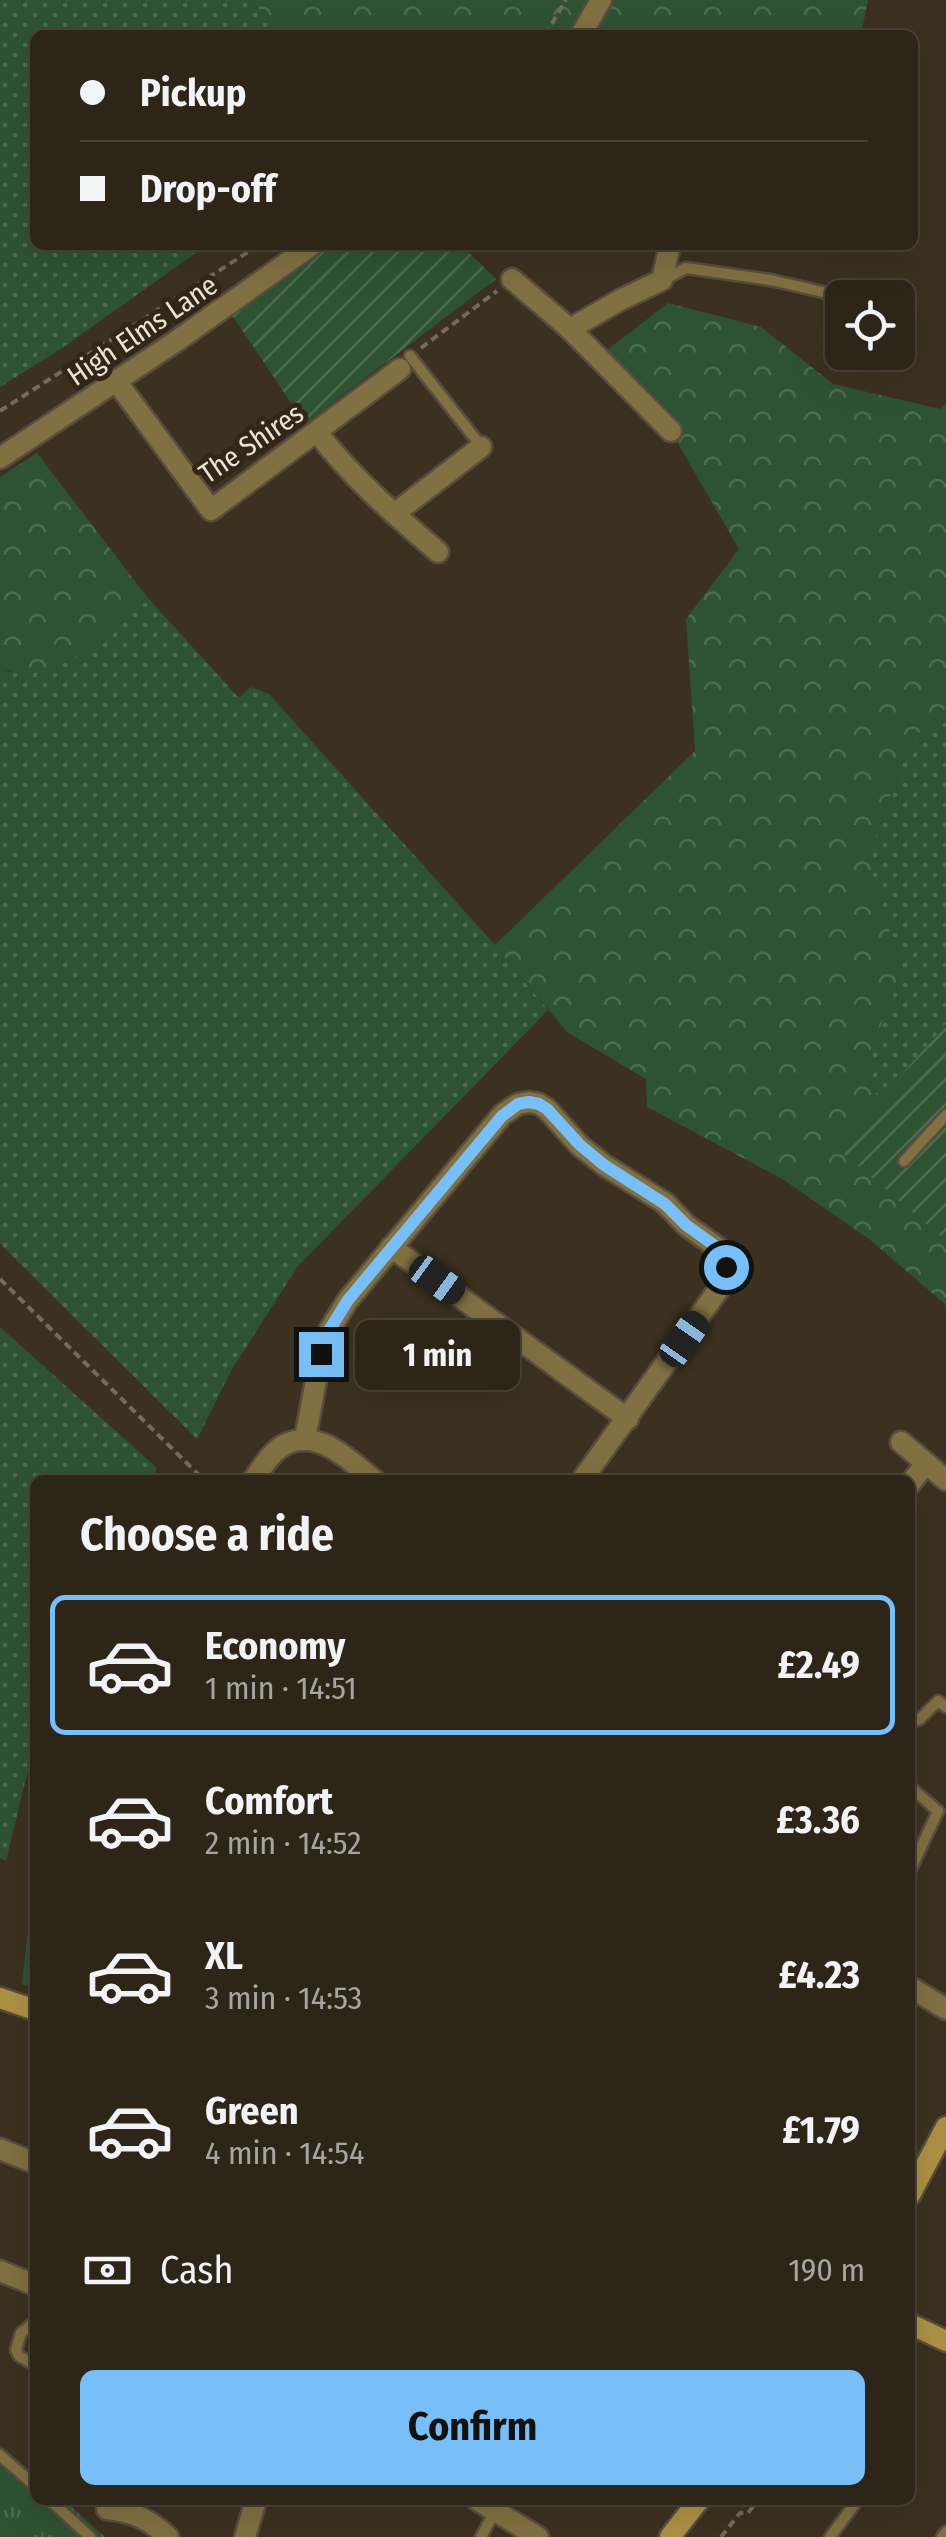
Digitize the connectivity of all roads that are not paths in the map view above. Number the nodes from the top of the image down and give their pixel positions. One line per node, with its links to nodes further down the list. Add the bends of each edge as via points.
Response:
1 (601, 0): 2 (street)
2 (584, 30)
3 (305, 250): 10 (street, High Elms Lane)
4 (669, 250): 6 (street)
5 (512, 279): 8 (street)
6 (662, 280): 7 (lane, via 686,268); 8 (street)
7 (825, 293)
8 (570, 329): 11 (street)
9 (405, 362): 12 (street, The Shires); 13 (lane)
10 (117, 382): 12 (street, The Shires, via 211,510); 14 (street, High Elms Lane)
11 (671, 431)
12 (317, 432): 15 (street)
13 (482, 447): 15 (street)
14 (0, 458)
15 (394, 514): 16 (street)
16 (438, 552)
17 (946, 1115): 18 (lane)
18 (904, 1162)
19 (391, 1247): 20 (street); 20 (street, via 502,1116 529,1102 547,1109 592,1155 718,1248 726,1267 722,1286); 21 (street, via 330,1329)
20 (628, 1419): 26 (street)
21 (304, 1440): 24 (street, via 283,1445); 25 (street, via 334,1448)
22 (901, 1442): 23 (street)
23 (926, 1463): 27 (street); 28 (street)
24 (257, 1475)
25 (368, 1475)
26 (586, 1475)
27 (915, 1477)
28 (946, 1480)
29 (946, 1708): 30 (lane, via 938,1701)
30 (915, 1720)
31 (915, 1790): 32 (lane, via 938,1811)
32 (915, 1860)
33 (915, 1990): 36 (street)
34 (0, 1998): 35 (street)
35 (30, 2008)
36 (946, 2009)
37 (946, 2128): 40 (street)
38 (0, 2149): 39 (street)
39 (30, 2161)
40 (915, 2186)
41 (0, 2271): 42 (street)
42 (30, 2284)
43 (30, 2326): 46 (lane, via 20,2333 16,2350)
44 (915, 2326): 45 (street)
45 (946, 2341)
46 (30, 2363)
47 (0, 2455): 48 (lane)
48 (30, 2482)
49 (55, 2505): 55 (lane)
50 (255, 2505): 57 (street)
51 (486, 2505): 58 (lane); 59 (street)
52 (694, 2505): 60 (street)
53 (854, 2505): 61 (lane)
54 (108, 2509): 56 (street, via 138,2514)
55 (90, 2537)
56 (168, 2537)
57 (246, 2537)
58 (481, 2537)
59 (538, 2537)
60 (670, 2537)
61 (830, 2537)

